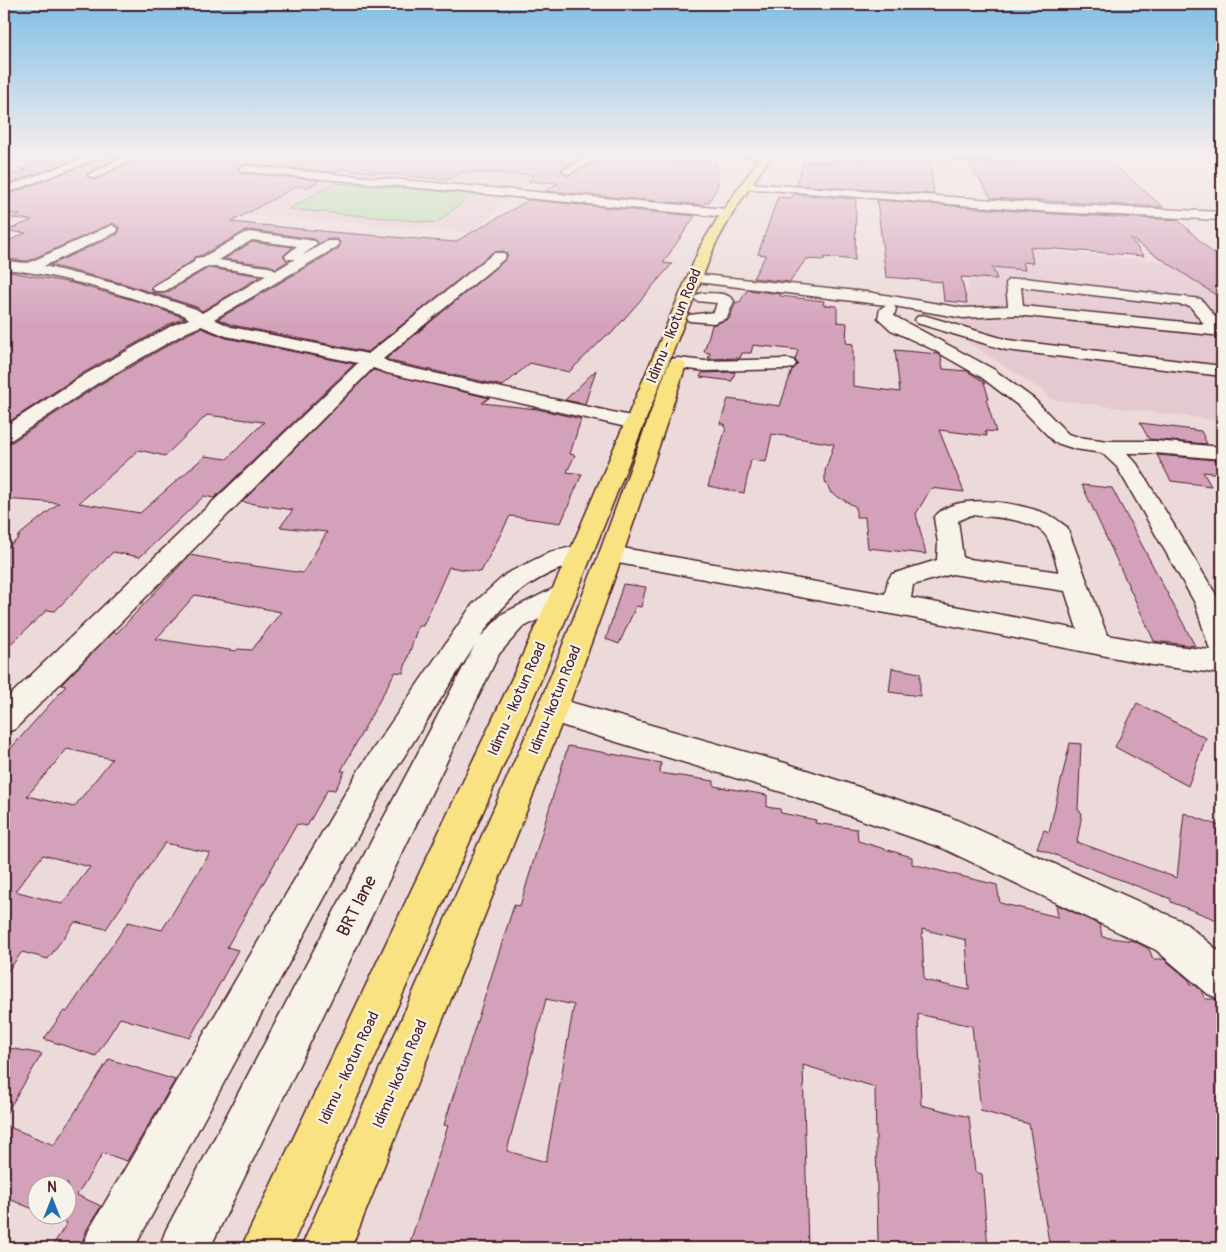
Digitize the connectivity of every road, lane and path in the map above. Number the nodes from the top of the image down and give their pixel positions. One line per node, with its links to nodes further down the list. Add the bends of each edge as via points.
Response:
1 (721, 211): 4 (street)
2 (742, 211): 22 (main road, Idimu-Ikotun Road)
3 (1143, 211): 5 (street)
4 (727, 212): 22 (main road, Idimu - Ikotun Road, via 708,245)
5 (1222, 216)
6 (112, 229): 15 (street)
7 (332, 244): 26 (street)
8 (205, 246): 9 (street)
9 (228, 249): 10 (street); 13 (street); 16 (street, via 250,236 310,244 285,257)
10 (245, 252)
11 (499, 256): 28 (street)
12 (185, 259): 13 (street)
13 (206, 262): 16 (street); 17 (street)
14 (4, 265): 15 (street)
15 (30, 268): 26 (street, via 120,289)
16 (268, 271): 26 (street, via 208,299)
17 (183, 275): 18 (street); 20 (street)
18 (208, 280)
19 (142, 284): 20 (street)
20 (160, 288): 21 (street)
21 (178, 292)
22 (700, 293): 23 (street); 29 (main road, Idimu-Ikotun Road); 32 (main road, Idimu - Ikotun Road)
23 (840, 295): 24 (street); 25 (street, via 963,313)
24 (888, 309): 31 (street, via 1006,345); 35 (street, via 886,318 897,326 987,372 1027,403 1061,438)
25 (1016, 310): 27 (street); 27 (street, via 1013,282 1024,282 1195,302)
26 (195, 316): 28 (street, via 226,331); 34 (street)
27 (1220, 331)
28 (371, 360): 33 (street, via 387,368); 46 (street)
29 (678, 363): 30 (street, via 705,366); 32 (main road, Idimu-Ikotun Road)
30 (787, 364)
31 (1222, 371)
32 (657, 394): 33 (main road, Idimu - Ikotun Road); 37 (main road, Idimu-Ikotun Road)
33 (635, 423): 37 (main road, Idimu - Ikotun Road)
34 (4, 436)
35 (1108, 447): 36 (street); 43 (street, via 1126,464 1208,603)
36 (1222, 453)
37 (596, 554): 40 (main road, Idimu - Ikotun Road); 41 (street); 45 (main road, Idimu-Ikotun Road); 48 (street, via 559,558 515,580 482,612 372,778)
38 (950, 565): 39 (street); 39 (street, via 946,518 971,508 1000,511 1029,516 1058,533); 41 (street, via 937,572 901,580)
39 (1076, 584): 42 (street)
40 (562, 595): 49 (street, BRT lane, via 512,621 488,647); 50 (main road, Idimu - Ikotun Road)
41 (896, 605): 42 (street)
42 (1096, 644): 44 (street)
43 (1222, 646)
44 (1222, 663)
45 (552, 710): 47 (street, via 785,778 950,834 1170,936); 51 (main road, Idimu-Ikotun Road)
46 (4, 720)
47 (1222, 980)
48 (107, 1248)
49 (184, 1248)
50 (266, 1248)
51 (326, 1248)

